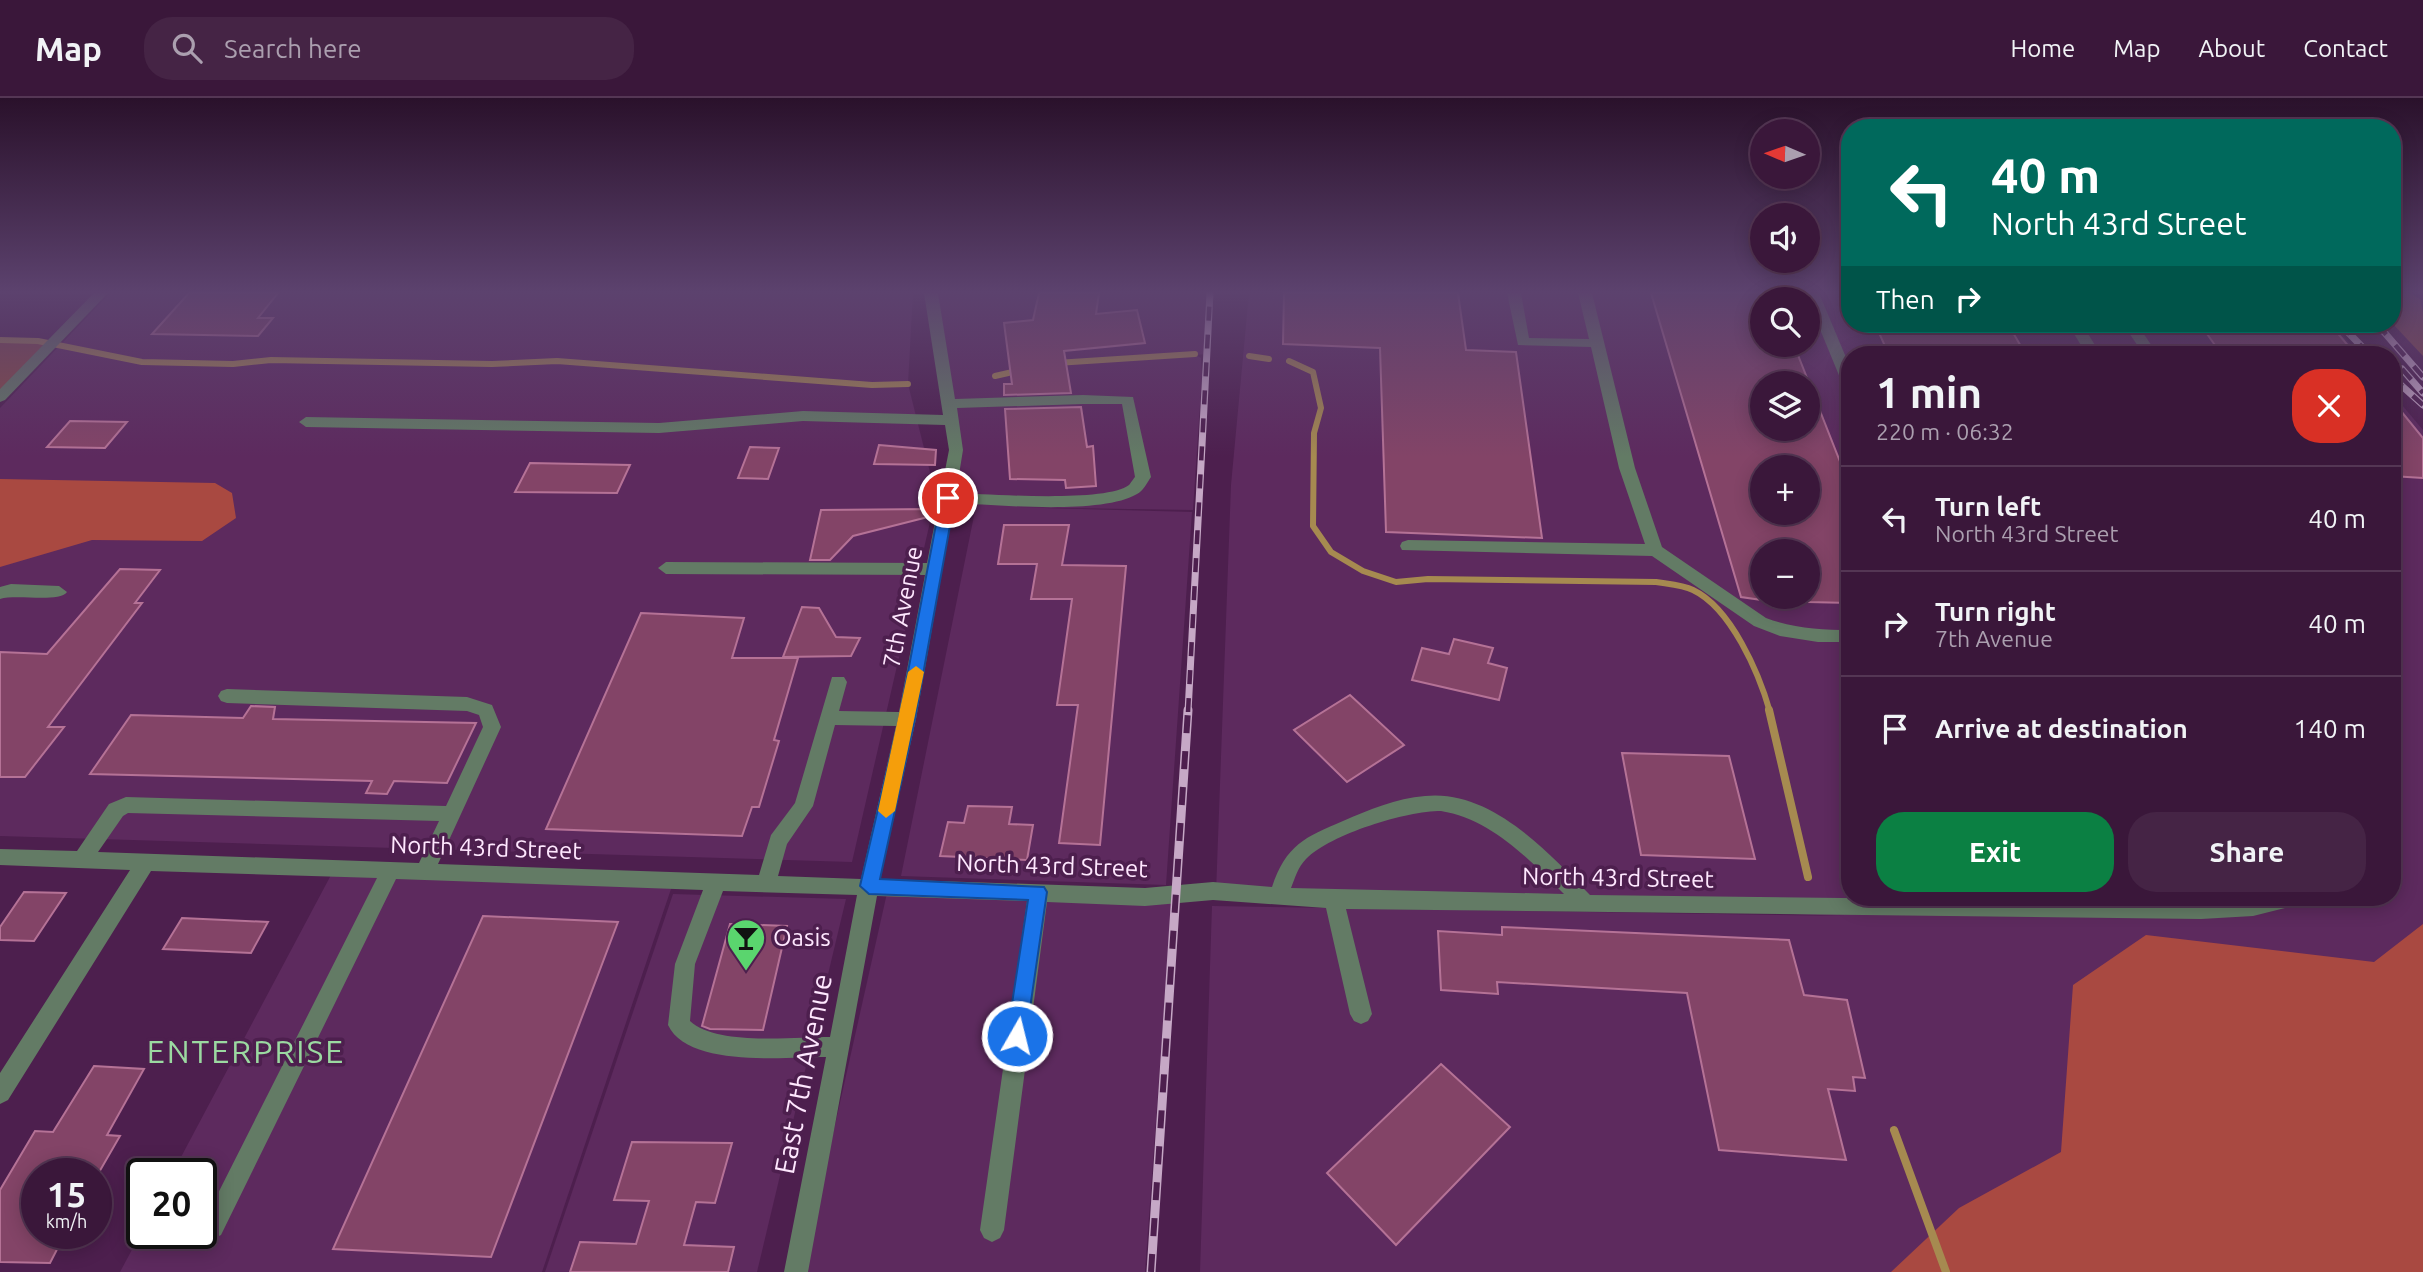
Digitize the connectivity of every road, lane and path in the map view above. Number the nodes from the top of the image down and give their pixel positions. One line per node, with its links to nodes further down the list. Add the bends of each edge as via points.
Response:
1 (47, 348): 4 (street)
2 (940, 348): 5 (street, 7th Avenue)
3 (1598, 348): 9 (street, via 1627,468)
4 (0, 397)
5 (950, 412): 6 (street, via 803,416 659,428); 7 (street, 7th Avenue, via 956,450); 7 (street, via 1077,397 1128,400 1143,477 1133,490 1091,498)
6 (306, 422)
7 (948, 498): 11 (street, 7th Avenue)
8 (1408, 546): 9 (street)
9 (1655, 550): 14 (street, via 1760,622 1780,630)
10 (666, 568): 11 (street)
11 (936, 569): 18 (street, 7th Avenue)
12 (59, 592): 13 (street)
13 (0, 593)
14 (1841, 636)
15 (838, 682): 17 (street)
16 (227, 696): 19 (street, via 467,704 486,710 492,727)
17 (828, 718): 18 (street); 26 (street, via 804,806 778,841)
18 (907, 719): 27 (street, 7th Avenue)
19 (453, 814): 21 (street, via 126,805 116,810); 24 (street)
20 (0, 857): 21 (street, North 43rd Street)
21 (82, 860): 22 (street, North 43rd Street)
22 (146, 862): 23 (street, North 43rd Street); 37 (street)
23 (391, 870): 24 (street, North 43rd Street); 38 (street)
24 (425, 872): 25 (street, North 43rd Street)
25 (716, 882): 26 (street, North 43rd Street); 36 (street, via 685,964 679,1025 694,1040 726,1046)
26 (766, 884): 27 (street, North 43rd Street)
27 (869, 886): 28 (street, North 43rd Street); 36 (street, East 7th Avenue)
28 (1038, 892): 29 (street, North 43rd Street, via 1145,897 1213,891); 39 (street)
29 (1279, 896): 30 (street, North 43rd Street); 32 (street, via 1291,860 1306,845 1374,816 1415,805 1453,805 1491,821)
30 (1334, 900): 32 (street, North 43rd Street); 35 (street)
31 (1841, 903): 32 (street, North 43rd Street)
32 (1586, 904)
33 (2013, 906): 34 (street, North 43rd Street, via 2103,910)
34 (2237, 906)
35 (1361, 1014)
36 (839, 1047): 40 (street, East 7th Avenue)
37 (0, 1093)
38 (217, 1221)
39 (992, 1230)
40 (796, 1272)

